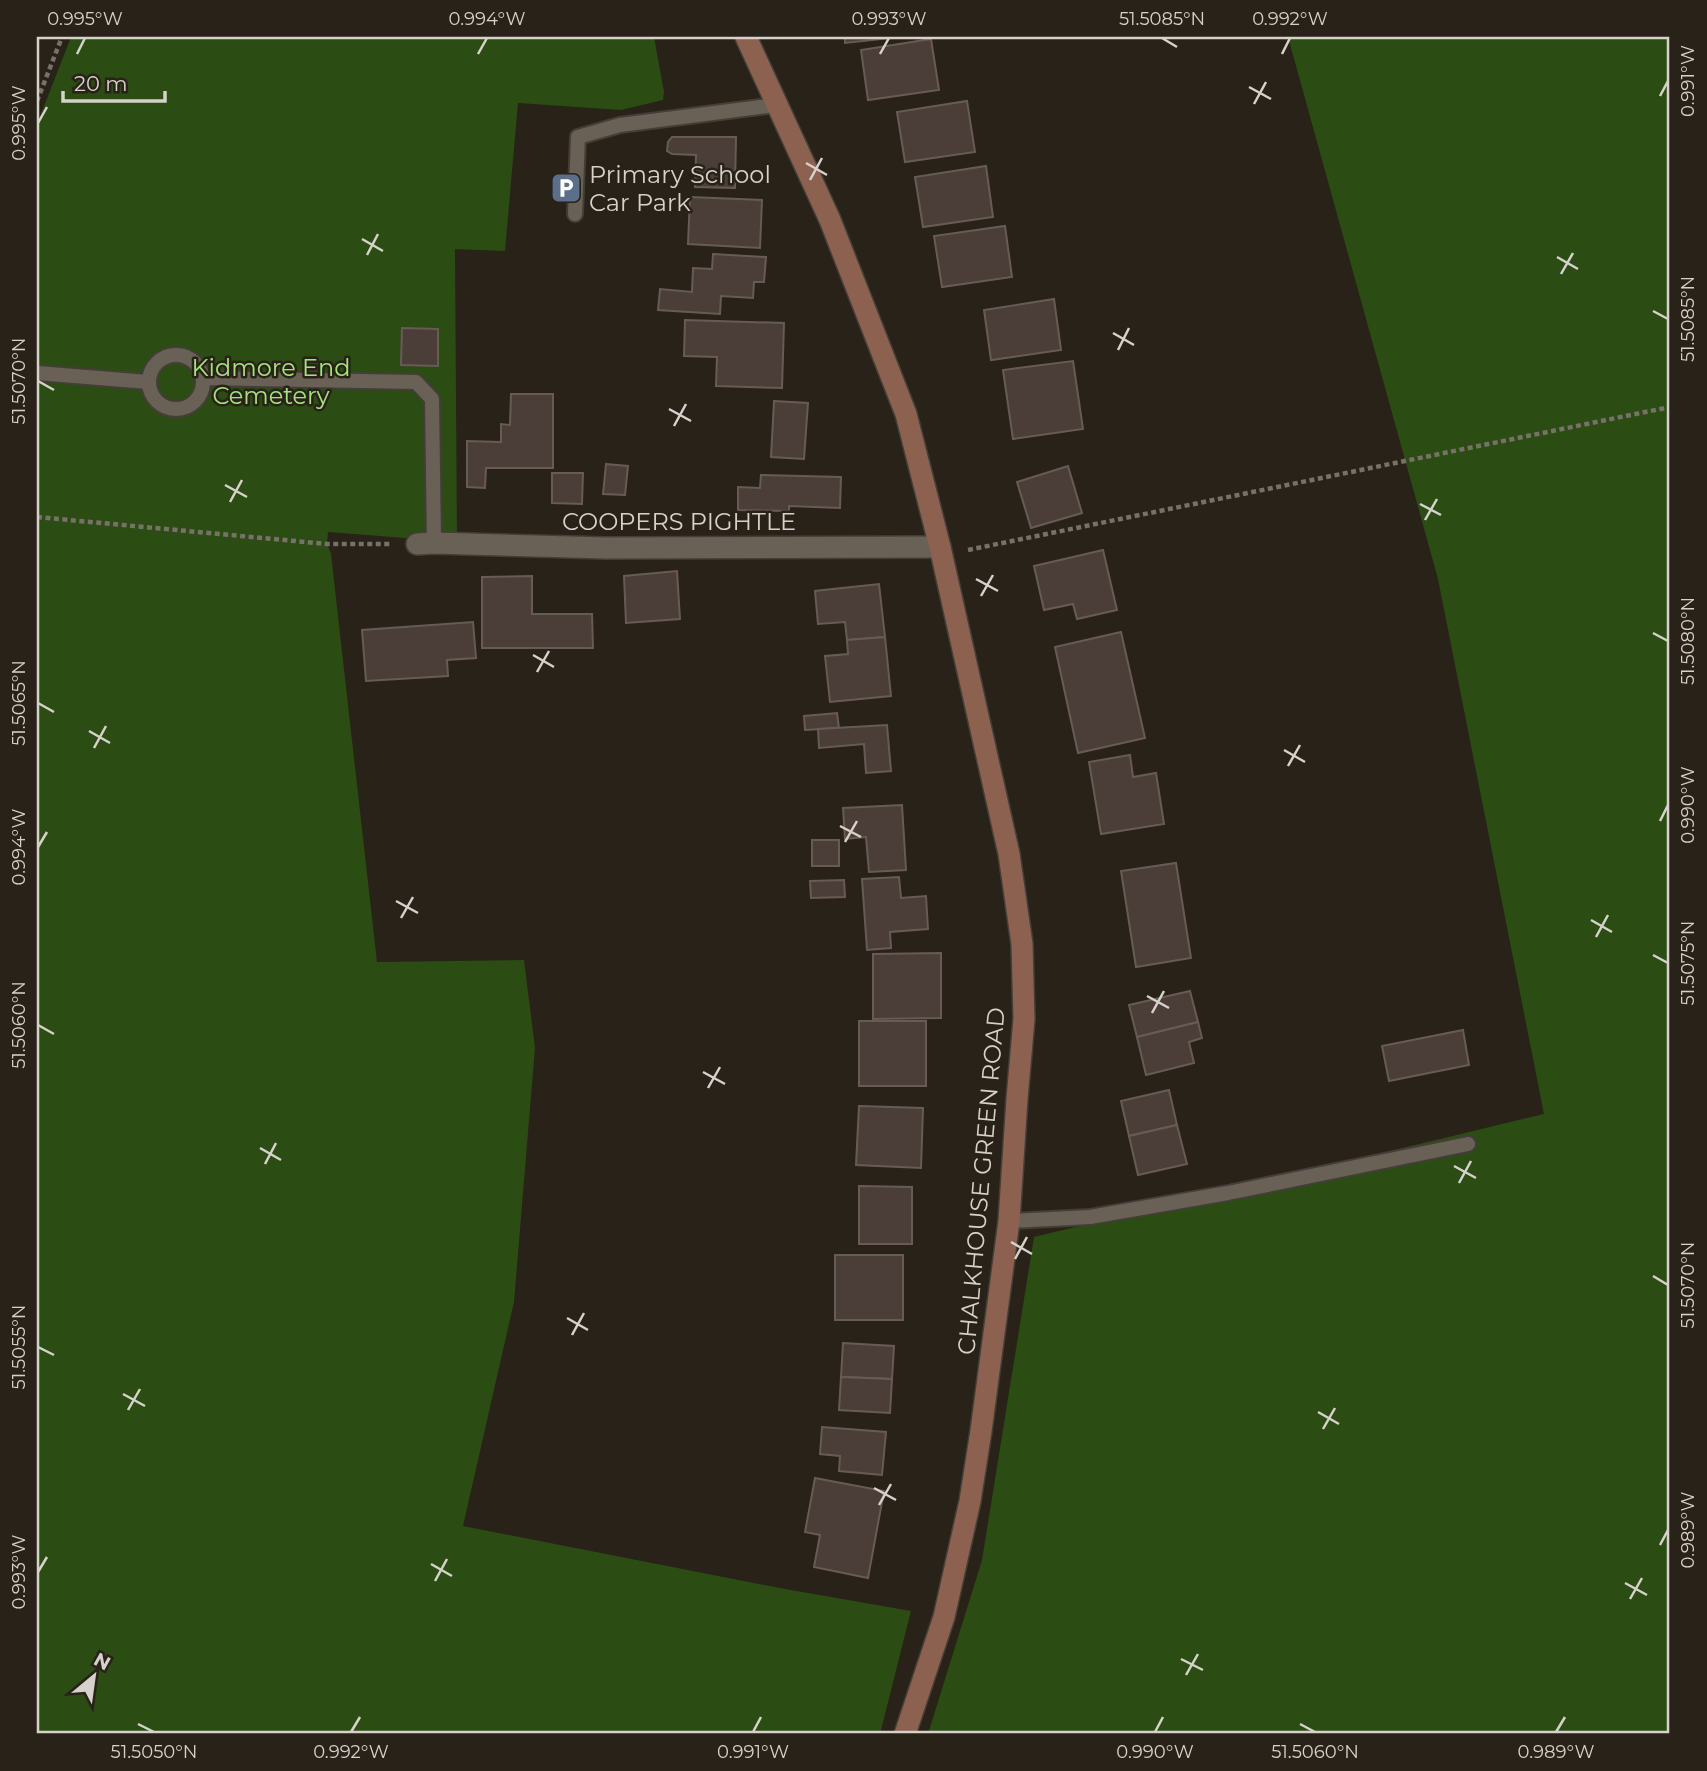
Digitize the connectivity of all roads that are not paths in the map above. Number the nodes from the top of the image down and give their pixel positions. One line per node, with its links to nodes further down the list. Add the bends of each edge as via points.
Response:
1 (746, 37): 2 (street, CHALKHOUSE GREEN ROAD)
2 (776, 104): 3 (lane, via 620,125 578,137); 8 (street, CHALKHOUSE GREEN ROAD, via 830,220 906,414)
3 (575, 214)
4 (37, 373): 6 (lane)
5 (203, 378): 6 (lane, via 187,357 174,355 161,359); 6 (lane, via 195,401 172,409 159,404); 7 (lane, via 416,382 432,399)
6 (148, 382)
7 (426, 544): 8 (street, COOPERS PIGHTLE)
8 (940, 547): 10 (street, CHALKHOUSE GREEN ROAD, via 1009,854 1022,944 1024,1019)
9 (1468, 1144): 10 (lane, via 1102,1215)
10 (1009, 1221): 11 (street, CHALKHOUSE GREEN ROAD, via 970,1501 944,1617)
11 (905, 1734)

